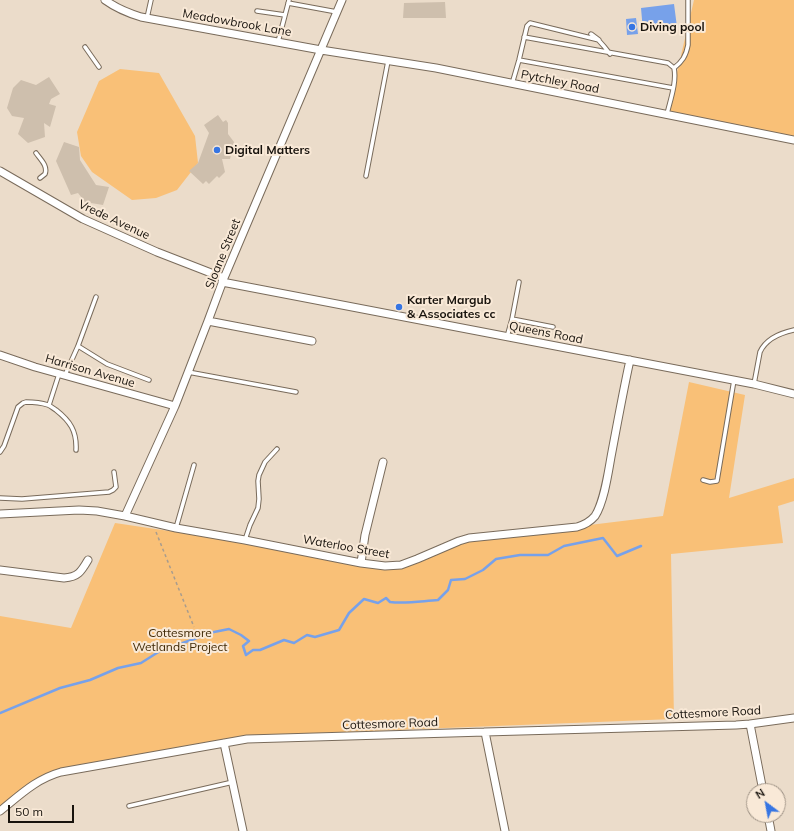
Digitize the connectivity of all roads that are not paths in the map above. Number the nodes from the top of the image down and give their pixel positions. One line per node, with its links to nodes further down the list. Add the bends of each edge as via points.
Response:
1 (105, 0): 9 (street, Meadowbrook Lane, via 126,12)
2 (150, 0): 9 (lane)
3 (342, 0): 7 (street, Sloane Street)
4 (688, 0): 18 (lane, via 687,51 682,61)
5 (289, 1): 7 (lane); 8 (lane)
6 (257, 11): 8 (lane)
7 (337, 12): 13 (street, Sloane Street)
8 (285, 15): 11 (lane)
9 (147, 18): 11 (street, Meadowbrook Lane)
10 (524, 37): 14 (lane); 14 (lane, via 530,23 599,40); 16 (lane)
11 (278, 42): 13 (street, Meadowbrook Lane)
12 (86, 47): 17 (lane)
13 (321, 50): 15 (street, Pytchley Road); 27 (street, Sloane Street)
14 (610, 54): 18 (lane, via 668,63)
15 (388, 60): 19 (street, Pytchley Road); 25 (lane)
16 (519, 60): 19 (lane); 20 (lane)
17 (99, 67)
18 (674, 68): 20 (lane)
19 (512, 84): 21 (street, Pytchley Road)
20 (673, 88): 21 (lane)
21 (667, 115): 22 (street, Pytchley Road)
22 (794, 140)
23 (36, 153): 26 (lane, via 46,169)
24 (0, 171): 27 (street, Vrede Avenue, via 83,219)
25 (366, 176)
26 (40, 178)
27 (223, 280): 31 (street, Sloane Street); 34 (street, Queens Road)
28 (519, 282): 30 (lane)
29 (96, 297): 36 (lane)
30 (512, 319): 32 (lane); 34 (lane)
31 (208, 321): 35 (street); 39 (street, Sloane Street)
32 (553, 326)
33 (794, 330): 43 (lane, via 774,337 762,348)
34 (508, 337): 38 (street, Queens Road)
35 (312, 341)
36 (78, 346): 40 (lane); 41 (lane, via 107,364)
37 (0, 355): 40 (street, Harrison Avenue)
38 (630, 360): 42 (street, Queens Road); 61 (street, Waterloo Street, via 602,500 595,516 588,523 577,527 469,538 402,565)
39 (188, 372): 44 (lane); 47 (street, Sloane Street)
40 (62, 374): 46 (lane); 47 (street, Harrison Avenue)
41 (149, 380)
42 (734, 380): 43 (street, Queens Road); 54 (lane, via 717,481)
43 (754, 384): 45 (street, Queens Road)
44 (296, 392)
45 (794, 394)
46 (49, 405): 49 (lane, via 70,424 76,436); 50 (lane, via 26,402 20,405)
47 (175, 406): 57 (street, Sloane Street)
48 (277, 449): 59 (lane, via 265,462 259,475 258,508)
49 (76, 450)
50 (0, 452)
51 (383, 462): 61 (street, via 365,535)
52 (194, 465): 58 (lane)
53 (114, 472): 55 (lane, via 116,487 109,492 22,499)
54 (703, 480)
55 (0, 498)
56 (0, 514): 57 (street, Waterloo Street, via 79,510)
57 (125, 516): 58 (street, Waterloo Street)
58 (176, 528): 59 (street, Waterloo Street)
59 (245, 540): 61 (street, Waterloo Street)
60 (88, 560): 62 (street, via 79,573 64,578)
61 (361, 563)
62 (0, 570)
63 (794, 718): 64 (street, Cottesmore Road)
64 (750, 724): 65 (street, Cottesmore Road); 68 (street)
65 (485, 732): 66 (street, Cottesmore Road, via 266,738); 72 (street)
66 (224, 743): 67 (street); 70 (street, Cottesmore Road, via 54,774 38,781)
67 (233, 782): 69 (lane); 71 (street)
68 (761, 783)
69 (129, 806)
70 (0, 811)
71 (243, 831)
72 (505, 831)

